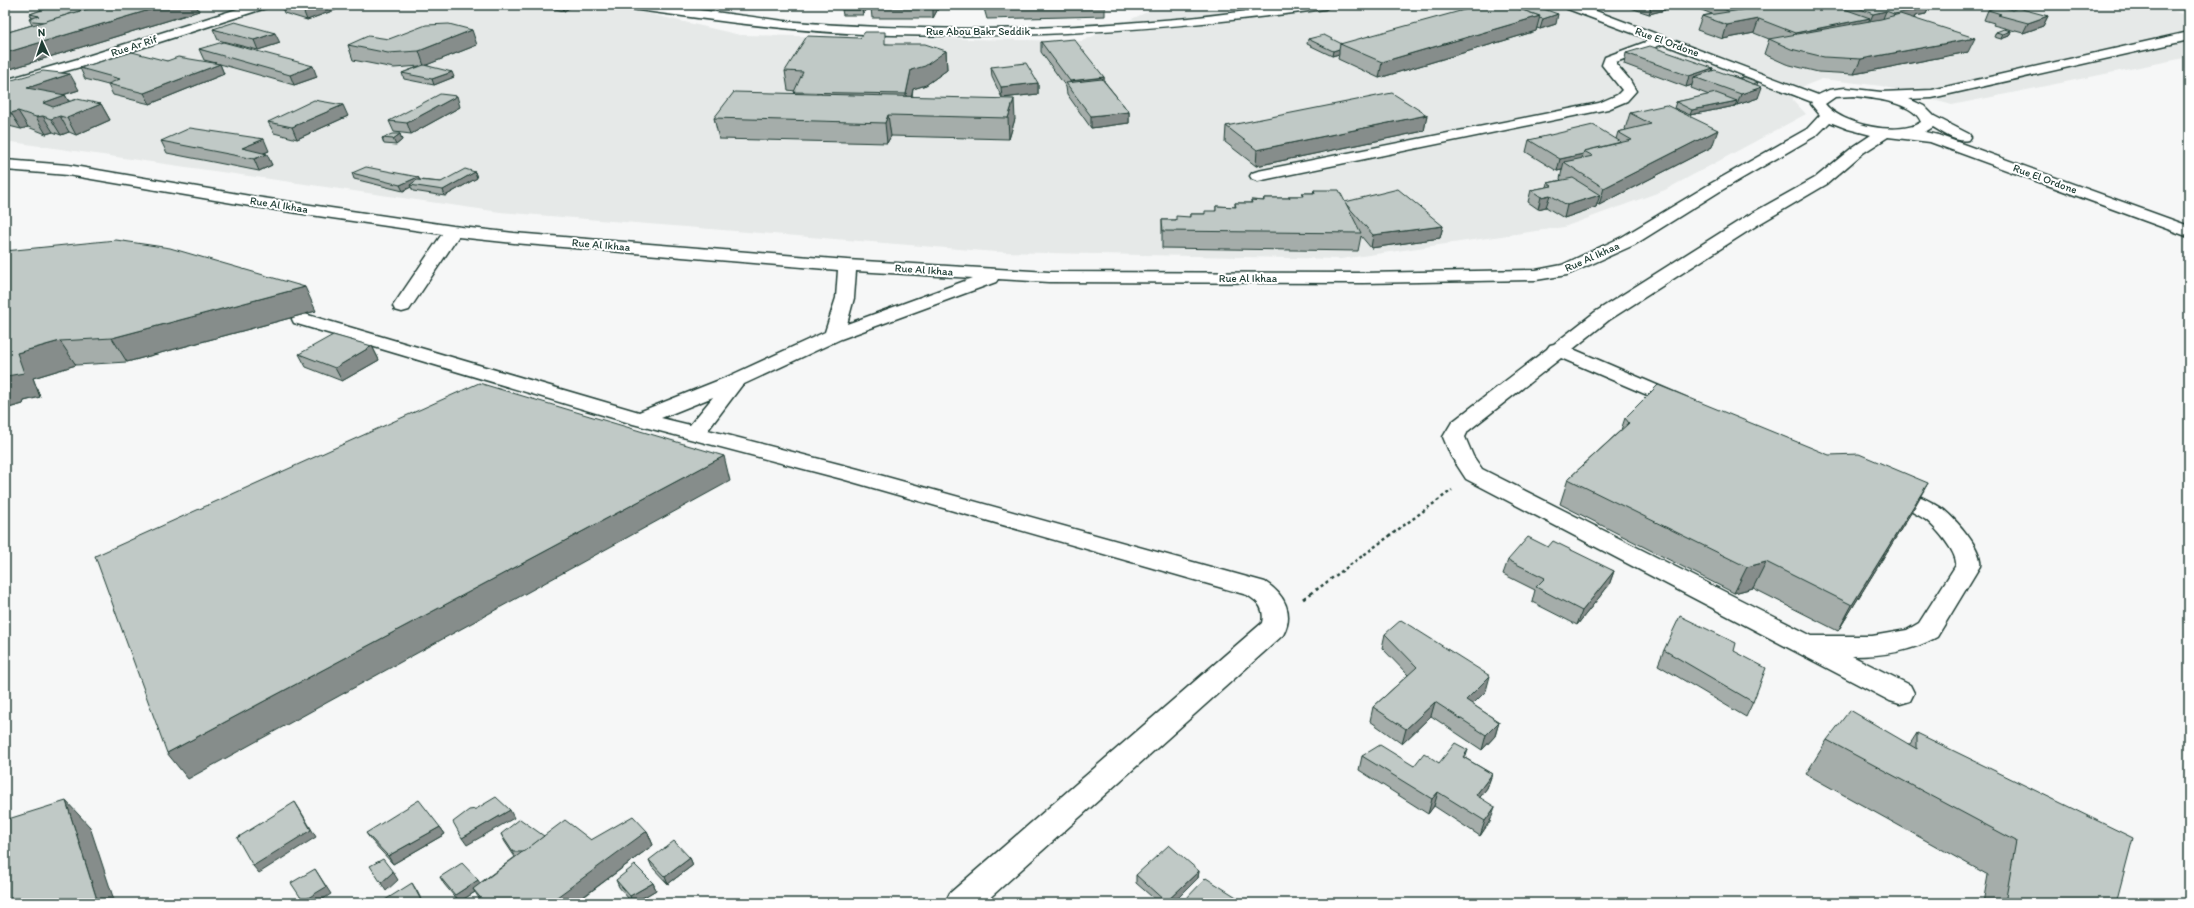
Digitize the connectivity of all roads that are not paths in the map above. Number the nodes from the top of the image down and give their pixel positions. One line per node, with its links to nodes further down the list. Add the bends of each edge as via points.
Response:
1 (262, 5): 7 (street, Rue Ar Rif)
2 (631, 5): 3 (street, Rue Abou Bakr Seddik, via 818,27 962,33 1141,27)
3 (1325, 5)
4 (1569, 5): 6 (street, Rue El Ordone)
5 (2189, 36): 14 (street)
6 (1662, 40): 10 (street, Rue El Ordone); 25 (street, via 1610,60 1610,65 1629,91 1622,98 1603,106)
7 (86, 61): 8 (street, Rue Ar Rif); 12 (street)
8 (38, 73): 9 (street); 11 (street, Rue Ar Rif)
9 (5, 78)
10 (1765, 78): 13 (street, Rue El Ordone); 16 (street, Rue El Ordone)
11 (5, 84)
12 (5, 92)
13 (1842, 93): 15 (street); 16 (street, via 1827,95)
14 (1932, 94): 15 (street); 17 (street)
15 (1882, 96): 17 (street, Rue El Ordone, via 1902,102)
16 (1820, 100): 18 (street, via 1820,107)
17 (1923, 114): 21 (street, via 1929,123 1926,127 1911,132); 26 (street, Rue El Ordone, via 1952,132)
18 (1828, 115): 19 (street); 20 (street, Rue Al Ikhaa)
19 (1864, 129): 20 (street, Rue Al Ikhaa); 21 (street, Rue El Ordone)
20 (1812, 132): 30 (street, Rue Al Ikhaa, via 1628,241 1584,263 1554,273 1363,278 1108,278)
21 (1893, 132): 28 (street, Rue El Ordone, via 1933,138); 34 (street, via 1858,150 1820,181 1753,220 1602,316)
22 (5, 153): 24 (street, via 47,162)
23 (5, 165): 24 (street, Rue Al Ikhaa)
24 (68, 170): 27 (street, Rue Al Ikhaa, via 256,202)
25 (1258, 176)
26 (2189, 217)
27 (454, 231): 29 (street, Rue Al Ikhaa, via 522,239); 31 (street)
28 (2189, 232)
29 (847, 265): 30 (street, Rue Al Ikhaa); 33 (street, via 845,298)
30 (1001, 275): 33 (street)
31 (402, 306)
32 (300, 319): 37 (street)
33 (834, 335): 35 (street)
34 (1557, 349): 36 (street); 40 (street, via 1460,427 1454,437 1474,474)
35 (734, 381): 37 (street); 38 (street, via 724,398)
36 (1700, 411)
37 (640, 418): 38 (street)
38 (695, 433): 42 (street, via 1256,588 1268,594 1277,619 1274,628)
39 (1874, 485): 40 (street, via 1935,515 1962,545 1969,560 1968,566 1928,630 1920,636 1898,643)
40 (1808, 646): 41 (street)
41 (1900, 693)
42 (961, 903)

